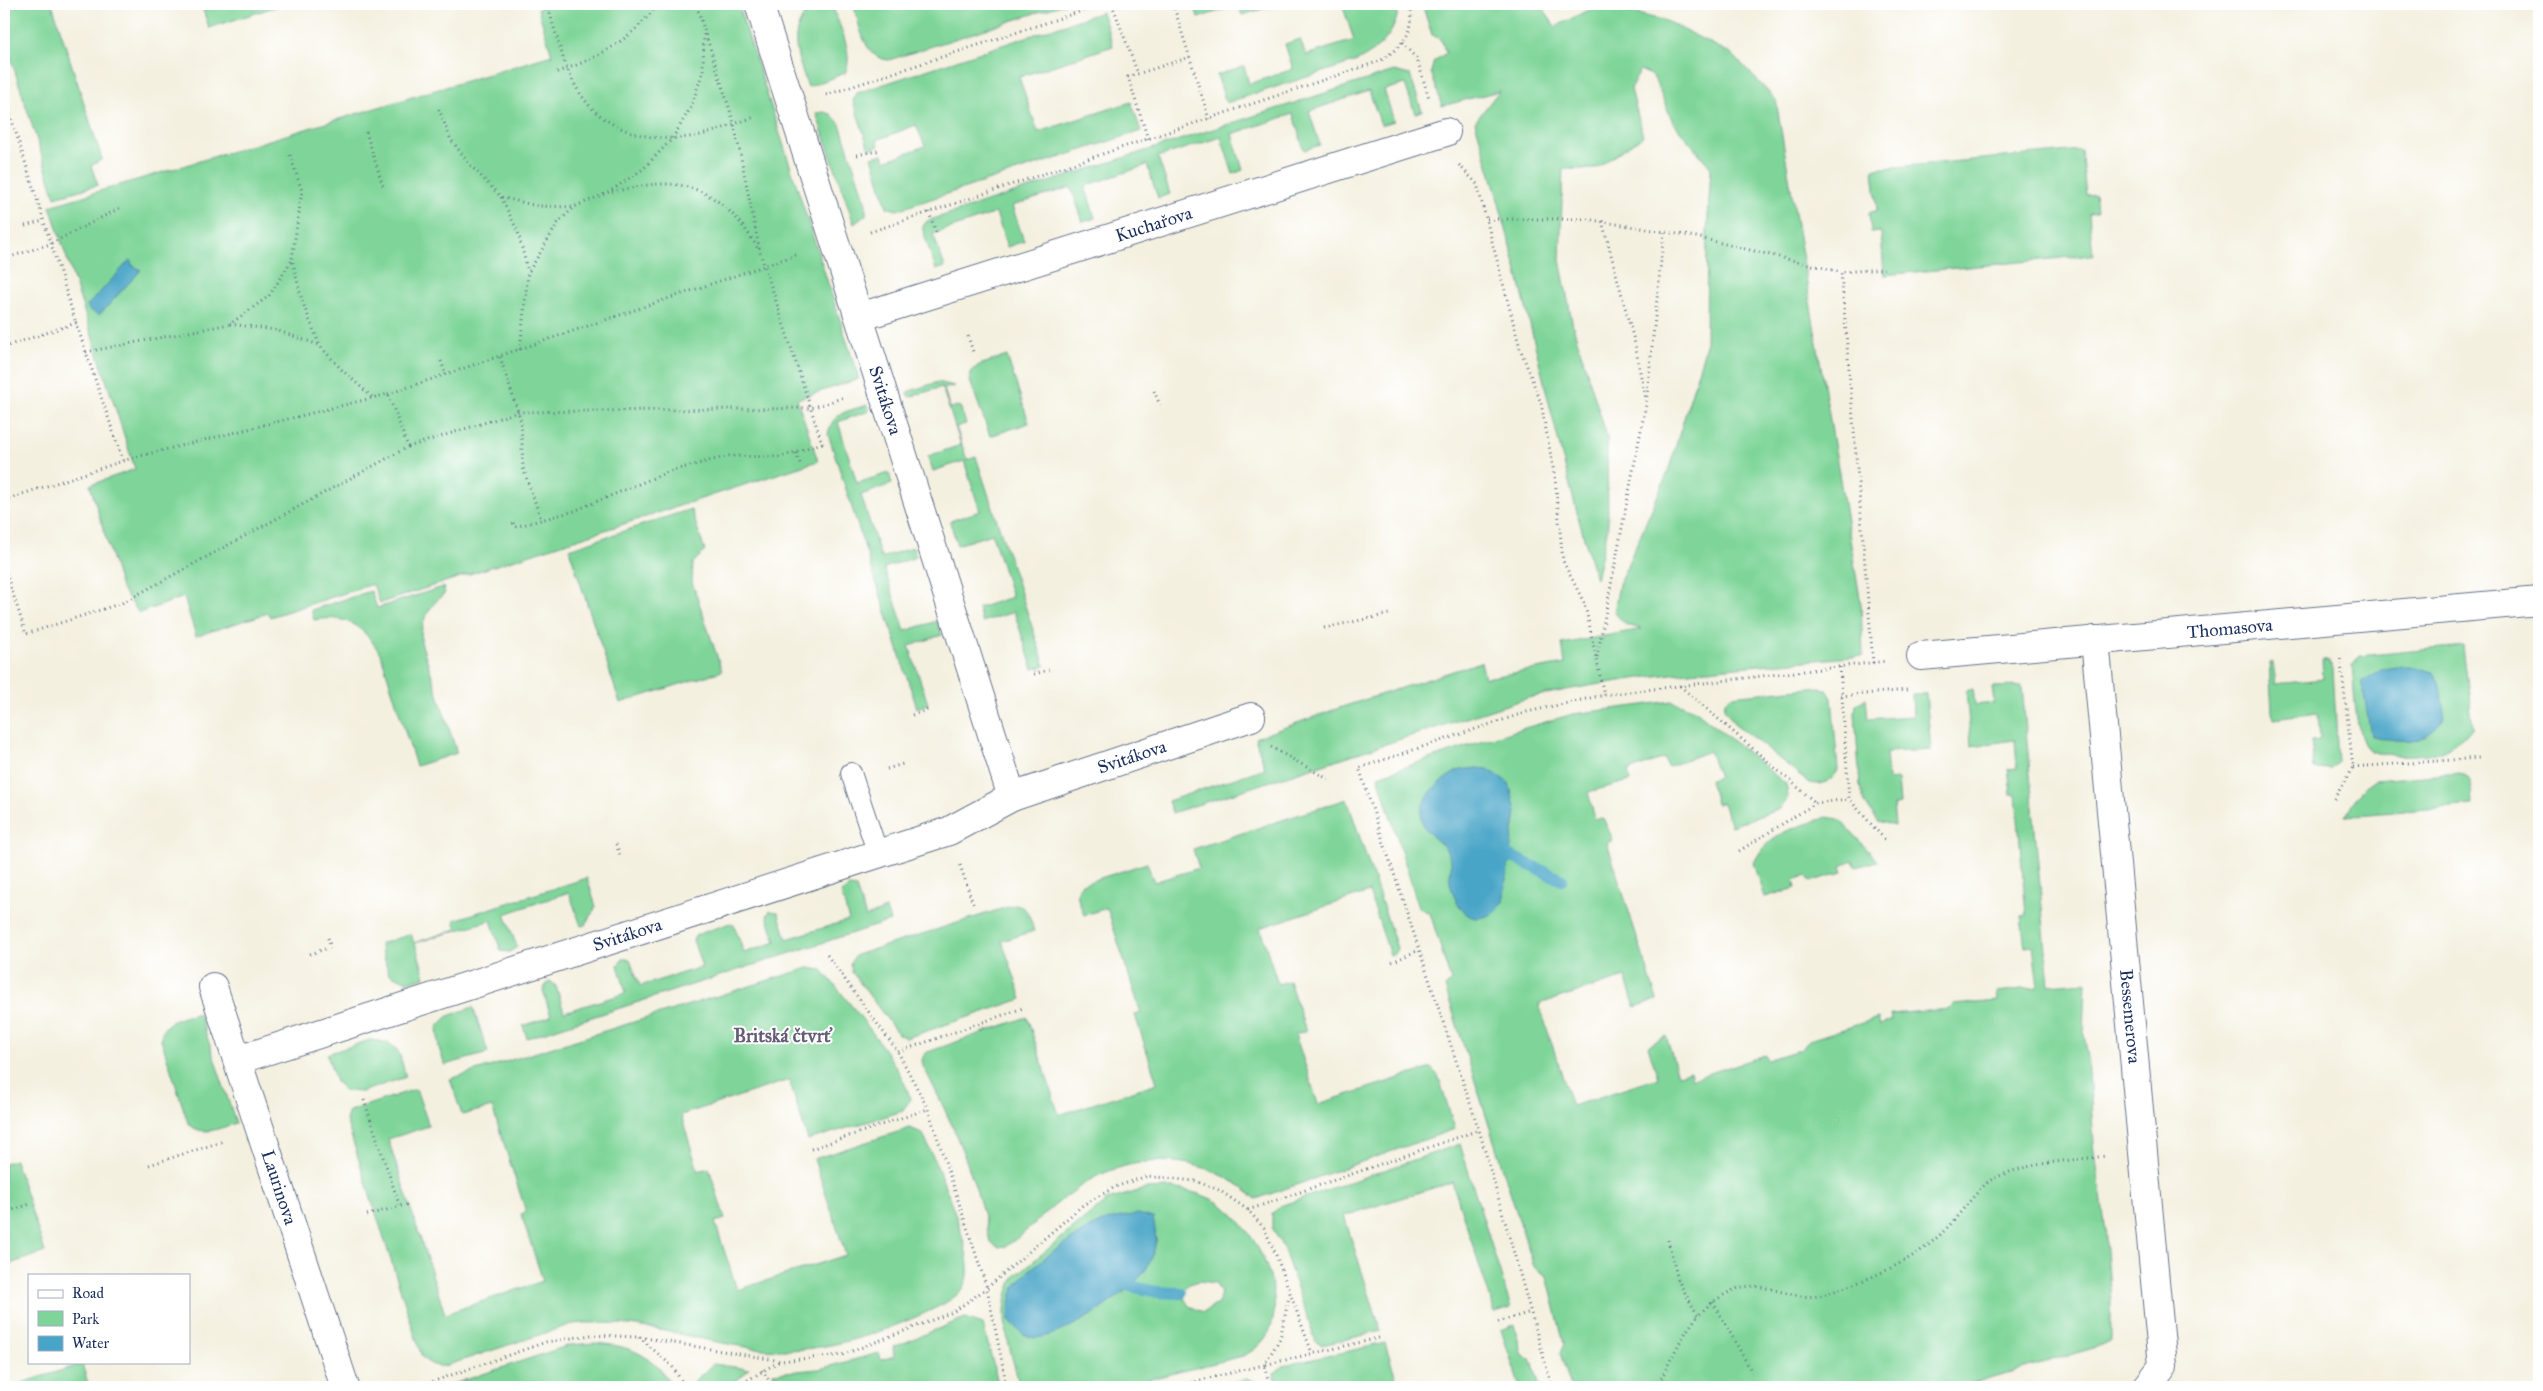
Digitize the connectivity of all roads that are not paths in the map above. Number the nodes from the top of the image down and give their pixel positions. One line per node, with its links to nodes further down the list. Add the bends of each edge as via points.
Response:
1 (759, 4): 3 (street, Svitákova)
2 (1446, 132): 3 (street, Kuchařova)
3 (860, 317): 9 (street, Svitákova)
4 (2539, 601): 5 (street, Thomasova)
5 (2095, 640): 6 (street, Thomasova); 14 (street, Bessemerova, via 2163,1366)
6 (1921, 656)
7 (1241, 721): 9 (street, Svitákova)
8 (851, 774): 10 (lane)
9 (1012, 797): 10 (street, Svitákova, via 949,831)
10 (878, 854): 12 (street, Svitákova)
11 (213, 987): 12 (street, Laurinova)
12 (238, 1060): 13 (street, Laurinova)
13 (345, 1387)
14 (2147, 1387)

